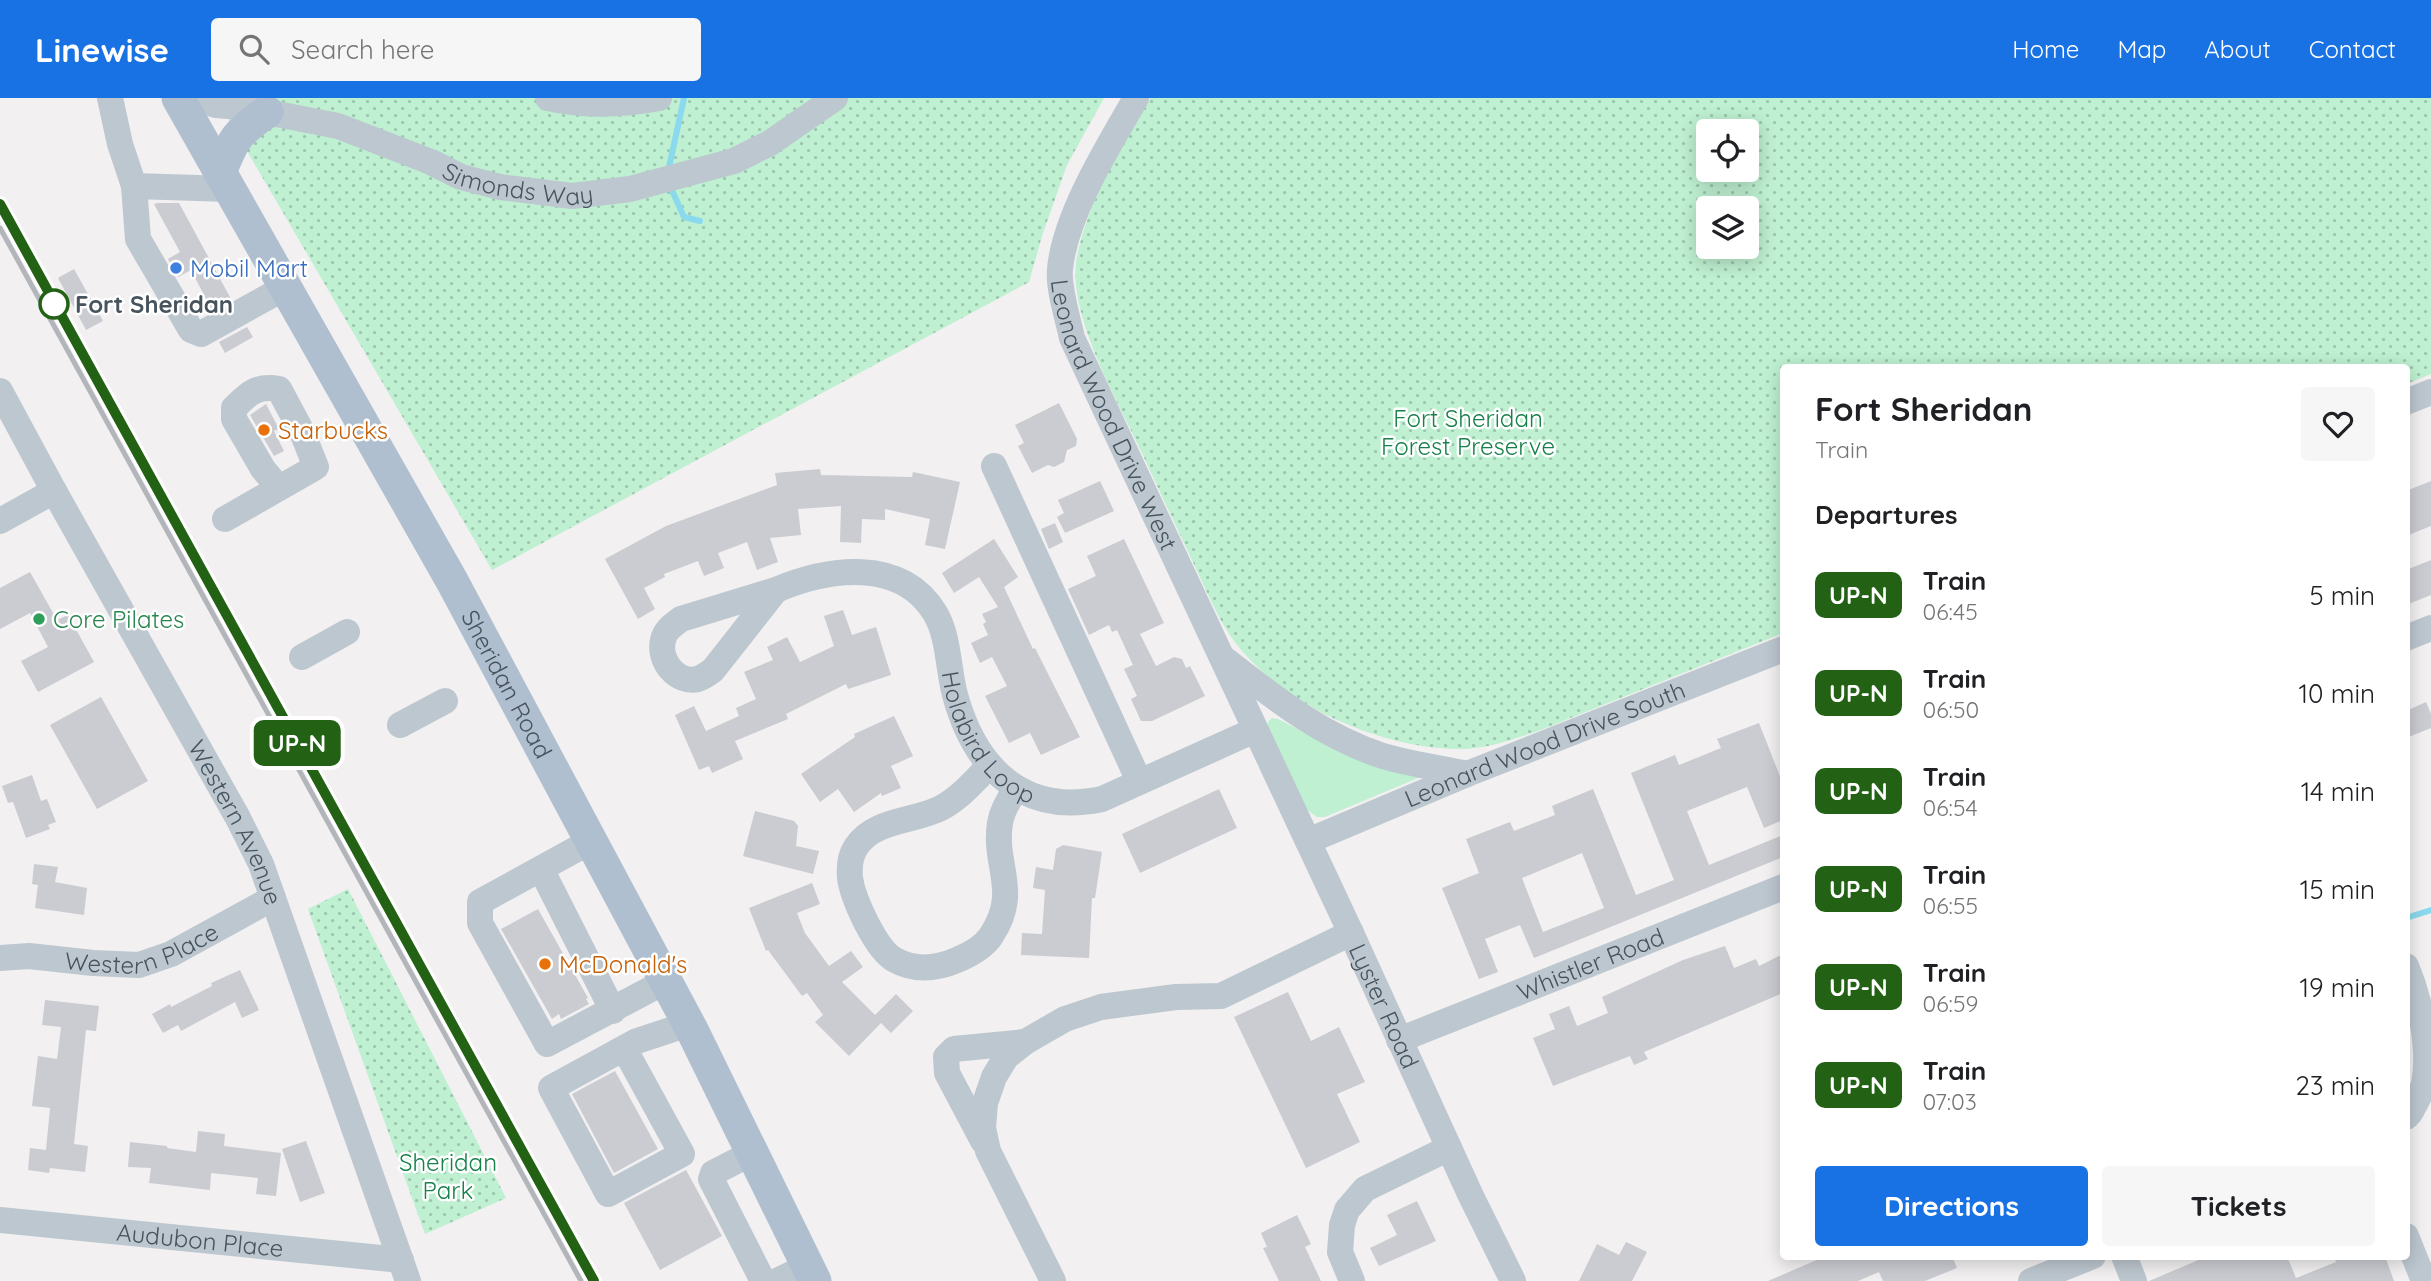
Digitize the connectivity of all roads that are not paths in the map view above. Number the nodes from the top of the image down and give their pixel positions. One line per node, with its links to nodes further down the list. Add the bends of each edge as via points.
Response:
1 (110, 98): 10 (street)
2 (178, 98): 9 (main road, Sheridan Road)
3 (191, 98): 8 (street, Simonds Way)
4 (548, 98): 6 (street, via 595,103)
5 (1136, 98): 26 (street, Leonard Wood Drive West, via 1081,201 1066,241 1060,276 1072,338)
6 (657, 99)
7 (827, 100): 8 (street, Simonds Way, via 771,143 734,161 630,190 572,196 461,177 338,127)
8 (267, 112): 9 (main road, via 242,129 231,144)
9 (224, 181): 10 (street); 11 (main road, Sheridan Road)
10 (134, 186): 11 (street, via 138,239 191,330 201,334)
11 (286, 287): 34 (main road, Sheridan Road, via 452,581)
12 (0, 391): 17 (street, Western Avenue)
13 (2431, 392): 14 (street)
14 (2410, 400)
15 (994, 466): 32 (street)
16 (279, 488): 16 (street, via 316,467 279,389 266,387 248,394 234,408 234,419); 18 (street)
17 (54, 491): 19 (street); 38 (street, Western Avenue, via 238,818)
18 (225, 519)
19 (0, 521)
20 (776, 590): 30 (street, Holabird Loop, via 815,576 882,574 907,583 923,596 944,639 963,720)
21 (2431, 628): 23 (street)
22 (347, 632): 25 (street)
23 (2410, 636)
24 (1780, 650): 31 (street, Leonard Wood Drive South)
25 (302, 657)
26 (1220, 657): 29 (street, Leonard Wood Drive West); 31 (street, via 1297,715 1341,739 1384,756)
27 (445, 701): 28 (street)
28 (400, 725)
29 (1255, 730): 32 (street, Holabird Loop); 35 (street, Lyster Road)
30 (989, 766): 33 (street, Holabird Loop); 33 (street, via 942,807 919,818 884,825 856,846 850,859 853,891 878,944 893,959 930,968 971,954 990,938 1006,899 1000,821)
31 (1467, 774): 35 (street, Leonard Wood Drive South)
32 (1139, 781): 33 (street, Holabird Loop, via 1082,803 1061,803)
33 (1016, 789)
34 (591, 841): 36 (street); 42 (main road, Sheridan Road)
35 (1308, 841): 39 (street, Lyster Road)
36 (541, 869): 43 (street); 43 (street, via 480,902 480,923 547,1044)
37 (1780, 888): 45 (street, Whistler Road)
38 (273, 898): 40 (street, Western Place, via 171,954 139,965); 56 (street, Western Avenue)
39 (1351, 933): 45 (street, Lyster Road); 46 (street, via 1221,996 1101,1007 1065,1018)
40 (0, 958)
41 (2410, 978): 48 (street, via 2427,1030 2428,1068)
42 (666, 981): 43 (street); 44 (main road, Sheridan Road)
43 (613, 1011)
44 (689, 1024): 47 (street); 51 (main road, Sheridan Road)
45 (1399, 1040): 49 (street, Lyster Road)
46 (1025, 1042): 50 (street, via 1006,1057 985,1103 983,1128); 50 (street, via 954,1049 946,1057 947,1073)
47 (624, 1048): 47 (street, via 551,1088 608,1194 682,1154)
48 (2410, 1113)
49 (1449, 1149): 61 (street, via 1365,1189 1347,1210 1340,1252); 62 (street, Lyster Road)
50 (988, 1151): 60 (street)
51 (752, 1153): 57 (main road, Sheridan Road); 58 (street, via 713,1173 711,1179)
52 (0, 1220): 56 (street, Audubon Place)
53 (2410, 1246): 65 (street)
54 (2083, 1260): 63 (street)
55 (2126, 1260): 64 (street)
56 (390, 1270)
57 (811, 1274): 59 (street)
58 (762, 1281)
59 (777, 1281)
60 (1053, 1281)
61 (1352, 1281)
62 (1513, 1281)
63 (2031, 1281)
64 (2134, 1281)
65 (2424, 1281)

